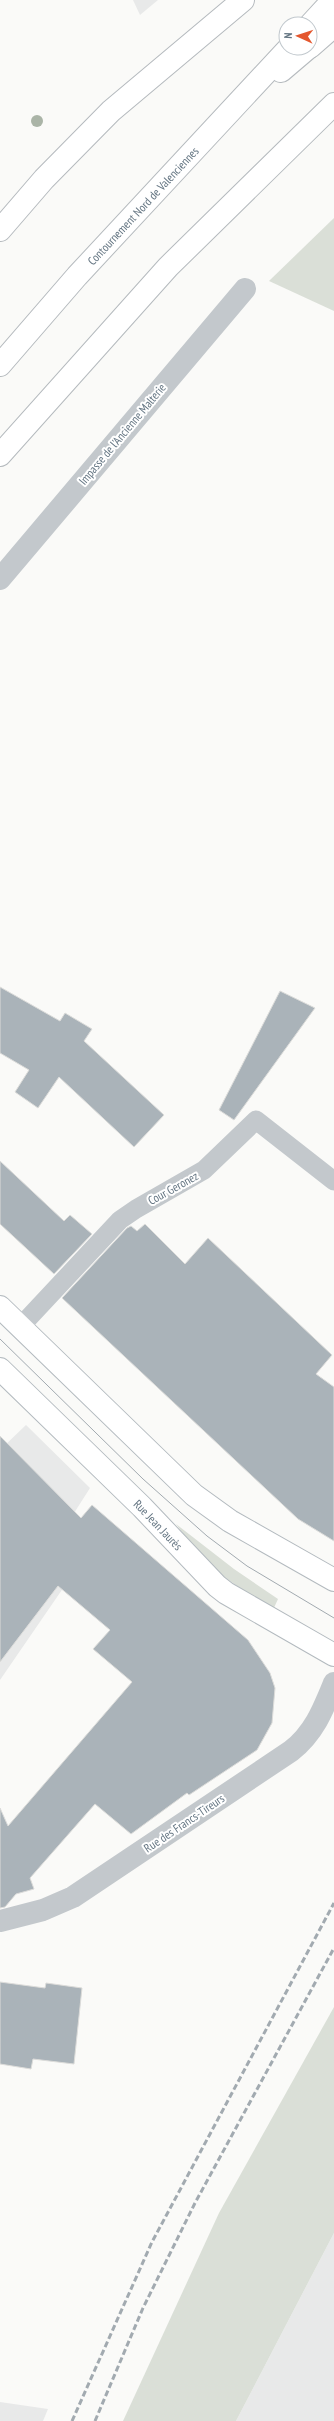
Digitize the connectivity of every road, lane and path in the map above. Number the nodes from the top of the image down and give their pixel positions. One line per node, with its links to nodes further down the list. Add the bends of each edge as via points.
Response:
1 (244, 0): 10 (main road, via 111,111 44,179)
2 (333, 0): 3 (main road)
3 (318, 16)
4 (334, 26): 5 (main road)
5 (318, 39)
6 (282, 56): 9 (main road, Contournement Nord de Valenciennes)
7 (298, 56): 9 (main road)
8 (334, 104): 13 (main road, via 173,262)
9 (220, 123): 12 (main road, Contournement Nord de Valenciennes, via 77,276)
10 (0, 230)
11 (245, 289): 14 (street, Impasse de l'Ancienne Malterie)
12 (0, 365)
13 (0, 455)
14 (0, 580)
15 (334, 1181): 17 (lane, Cour Geronez, via 256,1120 204,1170 120,1220)
16 (0, 1307): 17 (main road)
17 (20, 1327): 19 (main road, via 194,1495 230,1520)
18 (0, 1369): 20 (main road, Rue Jean Jaurès, via 142,1507 226,1594)
19 (334, 1580)
20 (334, 1655)
21 (334, 1683): 22 (street, Rue des Francs-Tireurs, via 316,1724 304,1741 291,1751 73,1897 44,1910)
22 (0, 1921)

